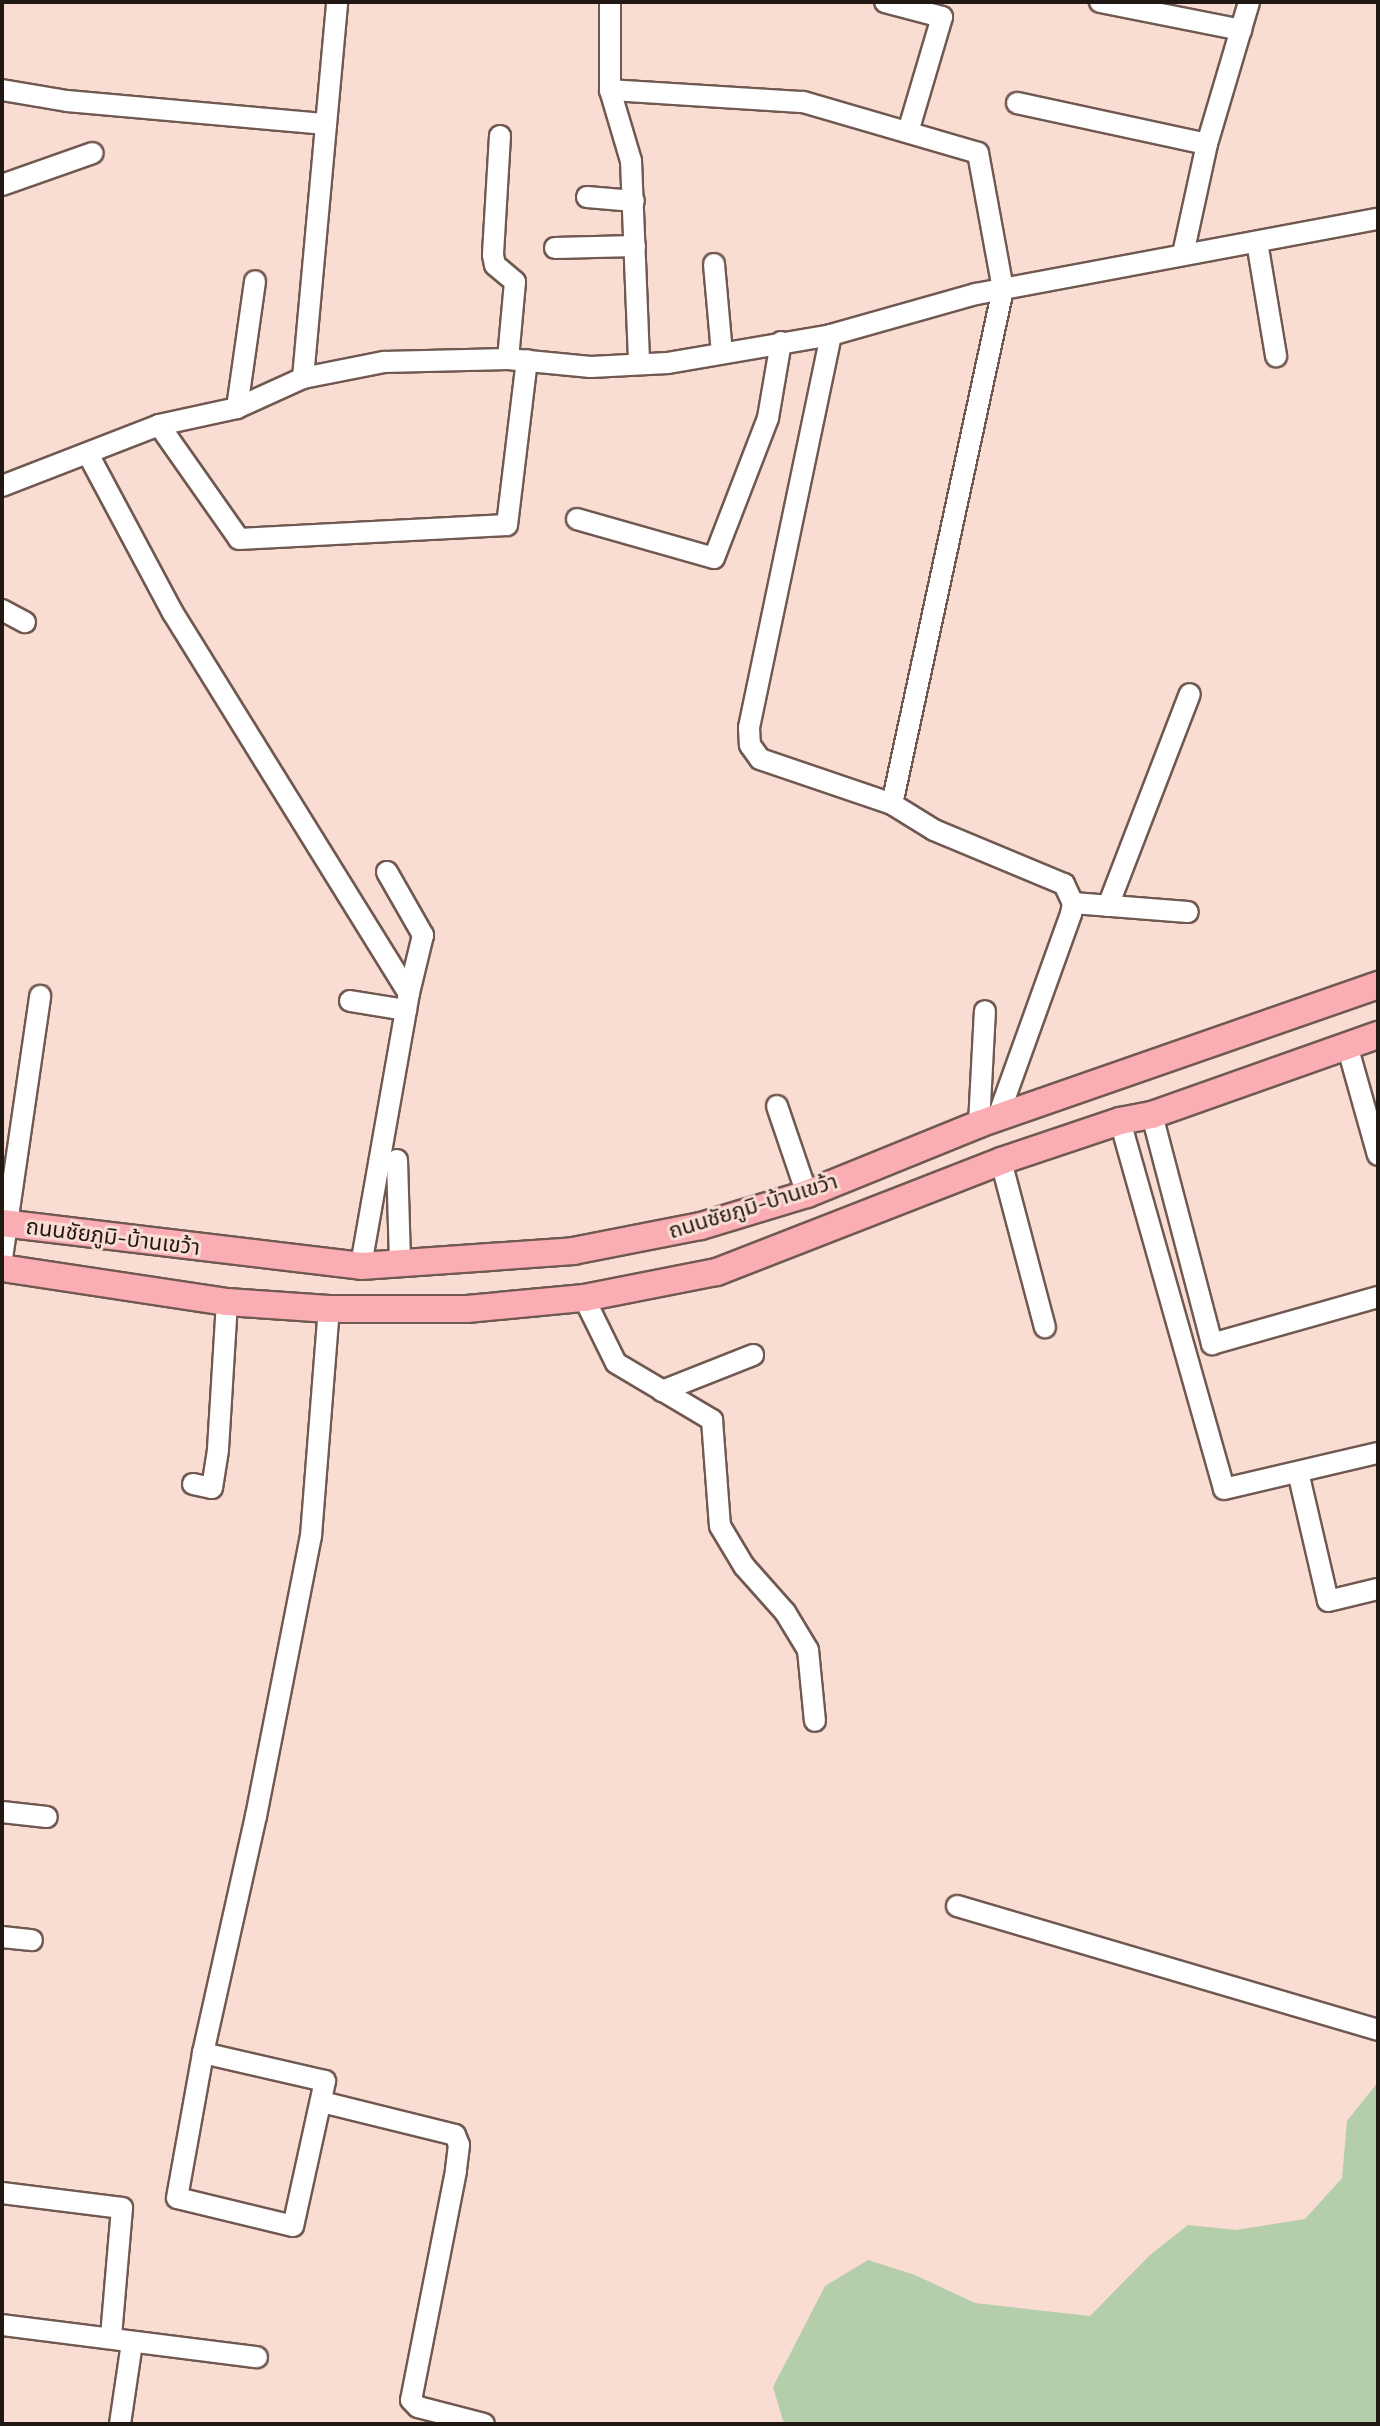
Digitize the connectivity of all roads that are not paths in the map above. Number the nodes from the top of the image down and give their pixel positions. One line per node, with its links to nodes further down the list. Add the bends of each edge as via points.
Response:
1 (337, 2): 10 (street)
2 (610, 2): 8 (street)
3 (885, 2): 11 (street, via 942,17)
4 (1100, 2): 6 (street)
5 (1249, 2): 6 (street)
6 (1241, 30): 13 (street)
7 (2, 90): 10 (street, via 67,101)
8 (610, 90): 11 (street, via 803,102); 17 (street, via 631,161)
9 (1017, 103): 13 (street)
10 (326, 124): 32 (street)
11 (908, 132): 25 (street, via 978,153)
12 (500, 136): 30 (street, via 493,255 495,265 515,282)
13 (1207, 144): 22 (street)
14 (93, 153): 15 (street)
15 (2, 185)
16 (587, 197): 17 (street)
17 (634, 201): 20 (street)
18 (1378, 219): 19 (street)
19 (1257, 242): 22 (street); 29 (street)
20 (635, 246): 21 (street); 31 (street)
21 (555, 248)
22 (1183, 254): 25 (street)
23 (714, 264): 28 (street)
24 (255, 281): 33 (street)
25 (1003, 289): 26 (street); 41 (street)
26 (831, 335): 27 (street); 41 (street, via 750,745 760,759)
27 (781, 342): 28 (street); 37 (street, via 768,418 714,558)
28 (722, 353): 31 (street)
29 (1276, 356)
30 (518, 360): 31 (street, via 591,367); 32 (street, via 384,362); 34 (street, via 507,525 239,539)
31 (639, 363)
32 (303, 378): 33 (street)
33 (237, 408): 34 (street)
34 (159, 425): 35 (street)
35 (88, 454): 36 (street); 49 (street, via 173,613)
36 (2, 486)
37 (577, 519)
38 (2, 610): 39 (street)
39 (25, 622)
40 (1190, 694): 44 (street)
41 (892, 804): 43 (street, via 934,830 1055,877)
42 (387, 872): 49 (street, via 423,935)
43 (1073, 903): 44 (street); 56 (street)
44 (1108, 906): 45 (street)
45 (1188, 912)
46 (1378, 985): 56 (main road, ถนนชัยภูมิ-บ้านเขว้า)
47 (40, 996): 62 (street)
48 (350, 1001): 49 (street)
49 (407, 1001): 65 (street)
50 (985, 1011): 56 (street)
51 (1378, 1035): 52 (main road, ถนนชัยภูมิ-บ้านเขว้า)
52 (1347, 1045): 54 (main road, ถนนชัยภูมิ-บ้านเขว้า); 57 (street)
53 (777, 1106): 61 (street)
54 (1152, 1115): 55 (main road, ถนนชัยภูมิ-บ้านเขว้า); 67 (street, via 1212,1344)
55 (1120, 1121): 60 (main road, ถนนชัยภูมิ-บ้านเขว้า); 75 (street, via 1224,1489)
56 (988, 1122): 61 (main road, ถนนชัยภูมิ-บ้านเขว้า)
57 (1375, 1134): 58 (street)
58 (1378, 1155)
59 (397, 1160): 64 (street)
60 (1001, 1161): 68 (main road, ถนนชัยภูมิ-บ้านเขว้า, via 717,1272); 71 (street)
61 (807, 1194): 64 (main road, ถนนชัยภูมิ-บ้านเขว้า, via 701,1226 573,1251)
62 (5, 1223): 63 (street); 65 (main road, ถนนชัยภูมิ-บ้านเขว้า)
63 (2, 1258)
64 (400, 1264): 65 (main road, ถนนชัยภูมิ-บ้านเขว้า)
65 (361, 1266)
66 (2, 1268): 69 (main road, ถนนชัยภูมิ-บ้านเขว้า)
67 (1378, 1297)
68 (584, 1298): 70 (main road, ถนนชัยภูมิ-บ้านเขว้า, via 467,1309); 73 (street, via 616,1363)
69 (227, 1302): 70 (main road, ถนนชัยภูมิ-บ้านเขว้า); 76 (street, via 212,1488)
70 (329, 1309): 85 (street, via 311,1536)
71 (1045, 1327)
72 (753, 1355): 73 (street)
73 (662, 1391): 78 (street, via 712,1420 720,1526 808,1650)
74 (1378, 1453): 75 (street)
75 (1298, 1472): 77 (street, via 1328,1601)
76 (193, 1484)
77 (1378, 1589)
78 (815, 1721)
79 (2, 1812): 80 (street)
80 (47, 1817)
81 (957, 1906): 84 (street)
82 (2, 1937): 83 (street)
83 (32, 1940)
84 (1378, 2030)
85 (203, 2053): 86 (street, via 325,2081); 86 (street, via 177,2198 293,2226)
86 (322, 2102): 93 (street, via 455,2135 456,2171 411,2400 418,2407)
87 (2, 2193): 89 (street, via 122,2208)
88 (2, 2325): 89 (street)
89 (111, 2337): 90 (street)
90 (132, 2343): 91 (street); 92 (street)
91 (257, 2357)
92 (120, 2424)
93 (484, 2424)

